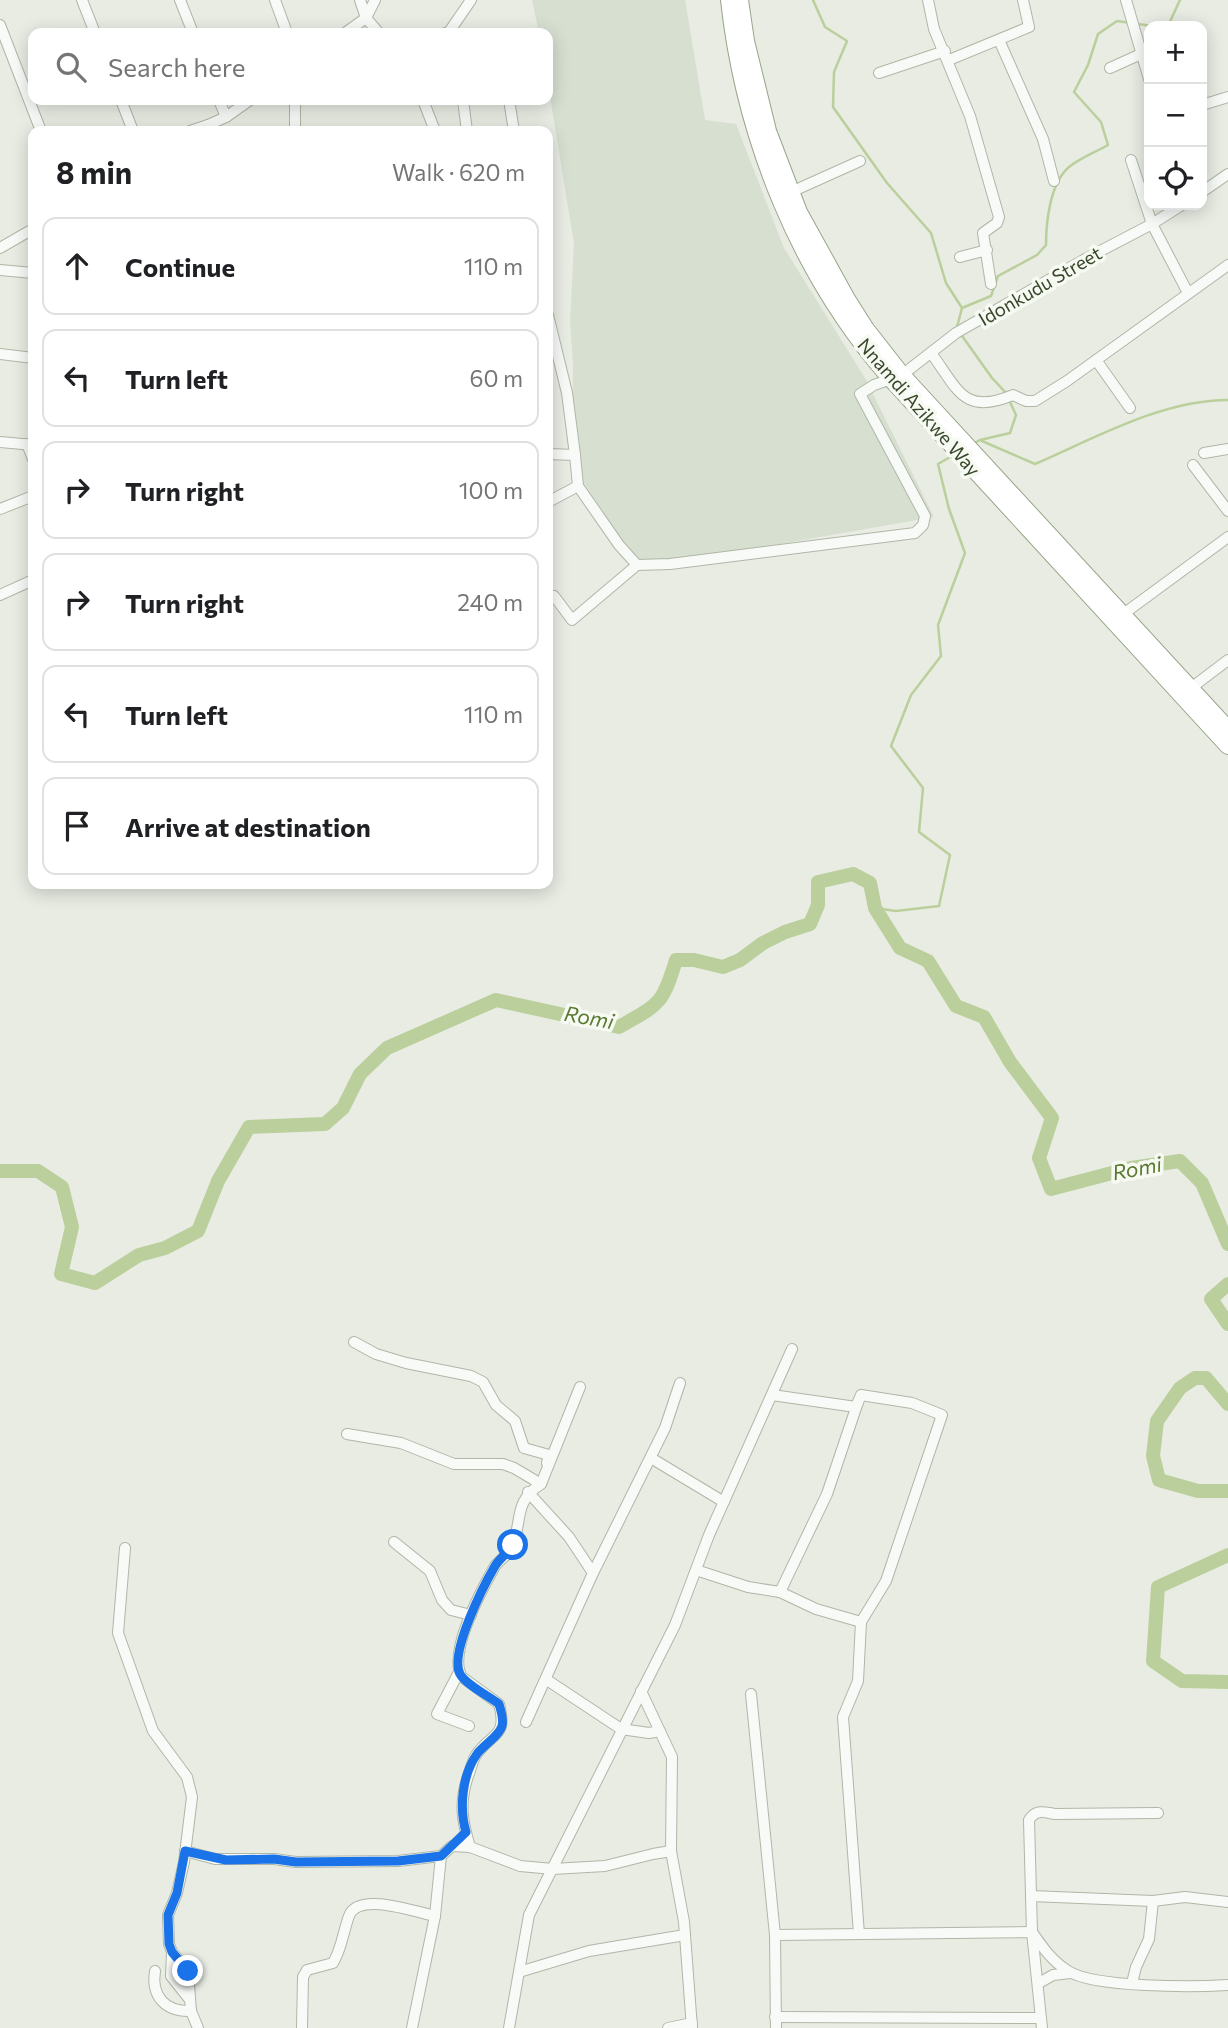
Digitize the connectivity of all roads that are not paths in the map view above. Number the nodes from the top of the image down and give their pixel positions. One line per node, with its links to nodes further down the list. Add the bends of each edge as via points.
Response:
1 (82, 0): 14 (street)
2 (180, 0): 15 (street)
3 (275, 0): 16 (street)
4 (360, 0): 12 (street)
5 (375, 0): 12 (street)
6 (471, 0): 19 (street)
7 (729, 0): 67 (highway, Nnamdi Azikwe Way, via 742,79 765,163 832,300 869,353)
8 (740, 0): 50 (highway, Nnamdi Azikwe Way, via 760,101)
9 (928, 0): 22 (street, via 934,29)
10 (1023, 0): 20 (street, via 1029,27)
11 (1126, 0): 21 (street)
12 (366, 18): 17 (street); 18 (street)
13 (0, 25): 26 (street)
14 (93, 28)
15 (191, 28)
16 (286, 28)
17 (352, 28)
18 (375, 28)
19 (454, 28)
20 (999, 40): 22 (street); 48 (street, via 1043,139)
21 (1141, 54): 23 (street); 24 (street)
22 (947, 55): 25 (street); 55 (street, via 974,127 999,217 984,231)
23 (1144, 60)
24 (1110, 68)
25 (879, 73)
26 (28, 97)
27 (1228, 97): 28 (street)
28 (1207, 103)
29 (31, 105): 38 (street)
30 (123, 105): 39 (street)
31 (221, 105): 37 (street)
32 (243, 105): 37 (street)
33 (295, 105): 41 (street)
34 (425, 105): 42 (street)
35 (464, 105): 43 (street)
36 (510, 105): 44 (street)
37 (226, 117): 40 (street)
38 (39, 126)
39 (131, 126)
40 (212, 126)
41 (295, 126)
42 (433, 126)
43 (466, 126)
44 (513, 126)
45 (1131, 160): 52 (street)
46 (860, 161): 50 (street)
47 (1228, 174): 49 (street)
48 (1054, 181)
49 (1207, 189)
50 (791, 192): 67 (highway, Nnamdi Azikwe Way, via 847,299)
51 (1174, 210): 52 (street, Idonkudu Street)
52 (1152, 224): 61 (street); 63 (street, Idonkudu Street, via 959,331)
53 (28, 232): 54 (street)
54 (0, 248)
55 (987, 250): 56 (street); 60 (street)
56 (960, 257)
57 (1228, 265): 61 (street)
58 (0, 270): 59 (street)
59 (28, 273)
60 (991, 284)
61 (1188, 293): 66 (street)
62 (553, 336): 74 (street)
63 (931, 353): 66 (street, via 965,399 975,403 1016,395 1035,401); 67 (street, Idonkudu Street)
64 (0, 354): 65 (street)
65 (28, 357)
66 (1096, 360): 68 (street)
67 (897, 377): 82 (street, Idonkudu Street, via 860,394 925,516 915,533); 86 (highway, Nnamdi Azikwe Way); 90 (highway, Nnamdi Azikwe Way)
68 (1130, 408)
69 (0, 442): 70 (street)
70 (28, 444)
71 (1228, 449): 72 (street)
72 (1204, 453)
73 (553, 454): 74 (street)
74 (575, 455): 76 (street)
75 (1193, 465): 80 (street)
76 (578, 486): 78 (street); 82 (street)
77 (28, 498): 79 (street)
78 (553, 499)
79 (0, 509)
80 (1228, 511)
81 (1228, 537): 86 (street)
82 (637, 565): 85 (street, via 572,620)
83 (28, 582): 84 (street)
84 (0, 595)
85 (553, 600)
86 (1122, 615): 88 (highway, Nnamdi Azikwe Way)
87 (1228, 660): 88 (street)
88 (1191, 688): 89 (highway, Nnamdi Azikwe Way)
89 (1228, 729)
90 (1228, 746)
91 (354, 1342): 99 (street, via 376,1354 483,1382 496,1405 515,1421 524,1448 549,1455)
92 (792, 1349): 95 (street)
93 (680, 1383): 98 (street)
94 (580, 1387): 99 (street)
95 (772, 1395): 96 (street, via 856,1407); 101 (street)
96 (861, 1395): 106 (street, via 827,1493); 108 (street, via 942,1415 886,1581)
97 (347, 1434): 99 (street, via 401,1443 454,1464 503,1464)
98 (651, 1458): 101 (street); 105 (street)
99 (541, 1484): 100 (street)
100 (528, 1492): 105 (street, via 569,1537); 107 (street, via 513,1545 497,1563)
101 (724, 1502): 104 (street)
102 (394, 1542): 107 (street, via 430,1571 451,1610)
103 (125, 1548): 121 (street, via 118,1633 153,1731 187,1777 192,1797)
104 (696, 1570): 106 (street); 111 (street, via 675,1625)
105 (593, 1573): 110 (street)
106 (780, 1592): 108 (street)
107 (471, 1615): 109 (street, via 464,1630)
108 (861, 1622): 130 (street, via 858,1681 843,1717)
109 (459, 1672): 114 (street, via 437,1714); 118 (street, via 499,1704 503,1721 502,1729 475,1756 462,1792)
110 (547, 1680): 113 (street); 115 (street)
111 (641, 1691): 115 (street); 116 (street)
112 (751, 1694): 131 (street)
113 (526, 1721)
114 (469, 1726)
115 (621, 1729): 116 (street); 124 (street)
116 (660, 1731): 122 (street, via 673,1767)
117 (1158, 1813): 125 (street, via 1033,1814 1029,1820)
118 (466, 1832): 119 (street); 120 (street)
119 (452, 1846): 120 (street); 123 (street)
120 (470, 1847): 124 (street, via 520,1866)
121 (185, 1851): 123 (street, via 215,1859 296,1862); 133 (street, via 168,1915)
122 (671, 1852): 124 (street, via 606,1866); 132 (street)
123 (441, 1856): 128 (street)
124 (553, 1868): 135 (street, via 529,1915)
125 (1031, 1896): 126 (street); 129 (street)
126 (1153, 1901): 127 (street, via 1185,1897); 138 (street, via 1149,1938)
127 (1228, 1902)
128 (435, 1916): 145 (street, via 381,1903 355,1908 333,1963 307,1970 303,1977); 146 (street)
129 (1032, 1932): 130 (street); 136 (street, via 1049,1956); 137 (street)
130 (859, 1934): 131 (street)
131 (775, 1935): 141 (street)
132 (685, 1936): 135 (street, via 589,1951); 143 (street)
133 (172, 1952): 140 (street, via 188,1971); 140 (street, via 171,1976)
134 (155, 1971): 140 (street, via 155,1993 160,2000 172,2008)
135 (519, 1972): 147 (street)
136 (1070, 1973): 137 (street); 138 (street, via 1091,1980)
137 (1039, 1983): 142 (street)
138 (1132, 1983): 139 (street)
139 (1228, 1985)
140 (190, 2006): 144 (street)
141 (775, 2017): 142 (street); 149 (street)
142 (1042, 2023)
143 (692, 2026): 148 (street)
144 (198, 2028)
145 (302, 2028)
146 (412, 2028)
147 (509, 2028)
148 (668, 2028)
149 (776, 2028)

